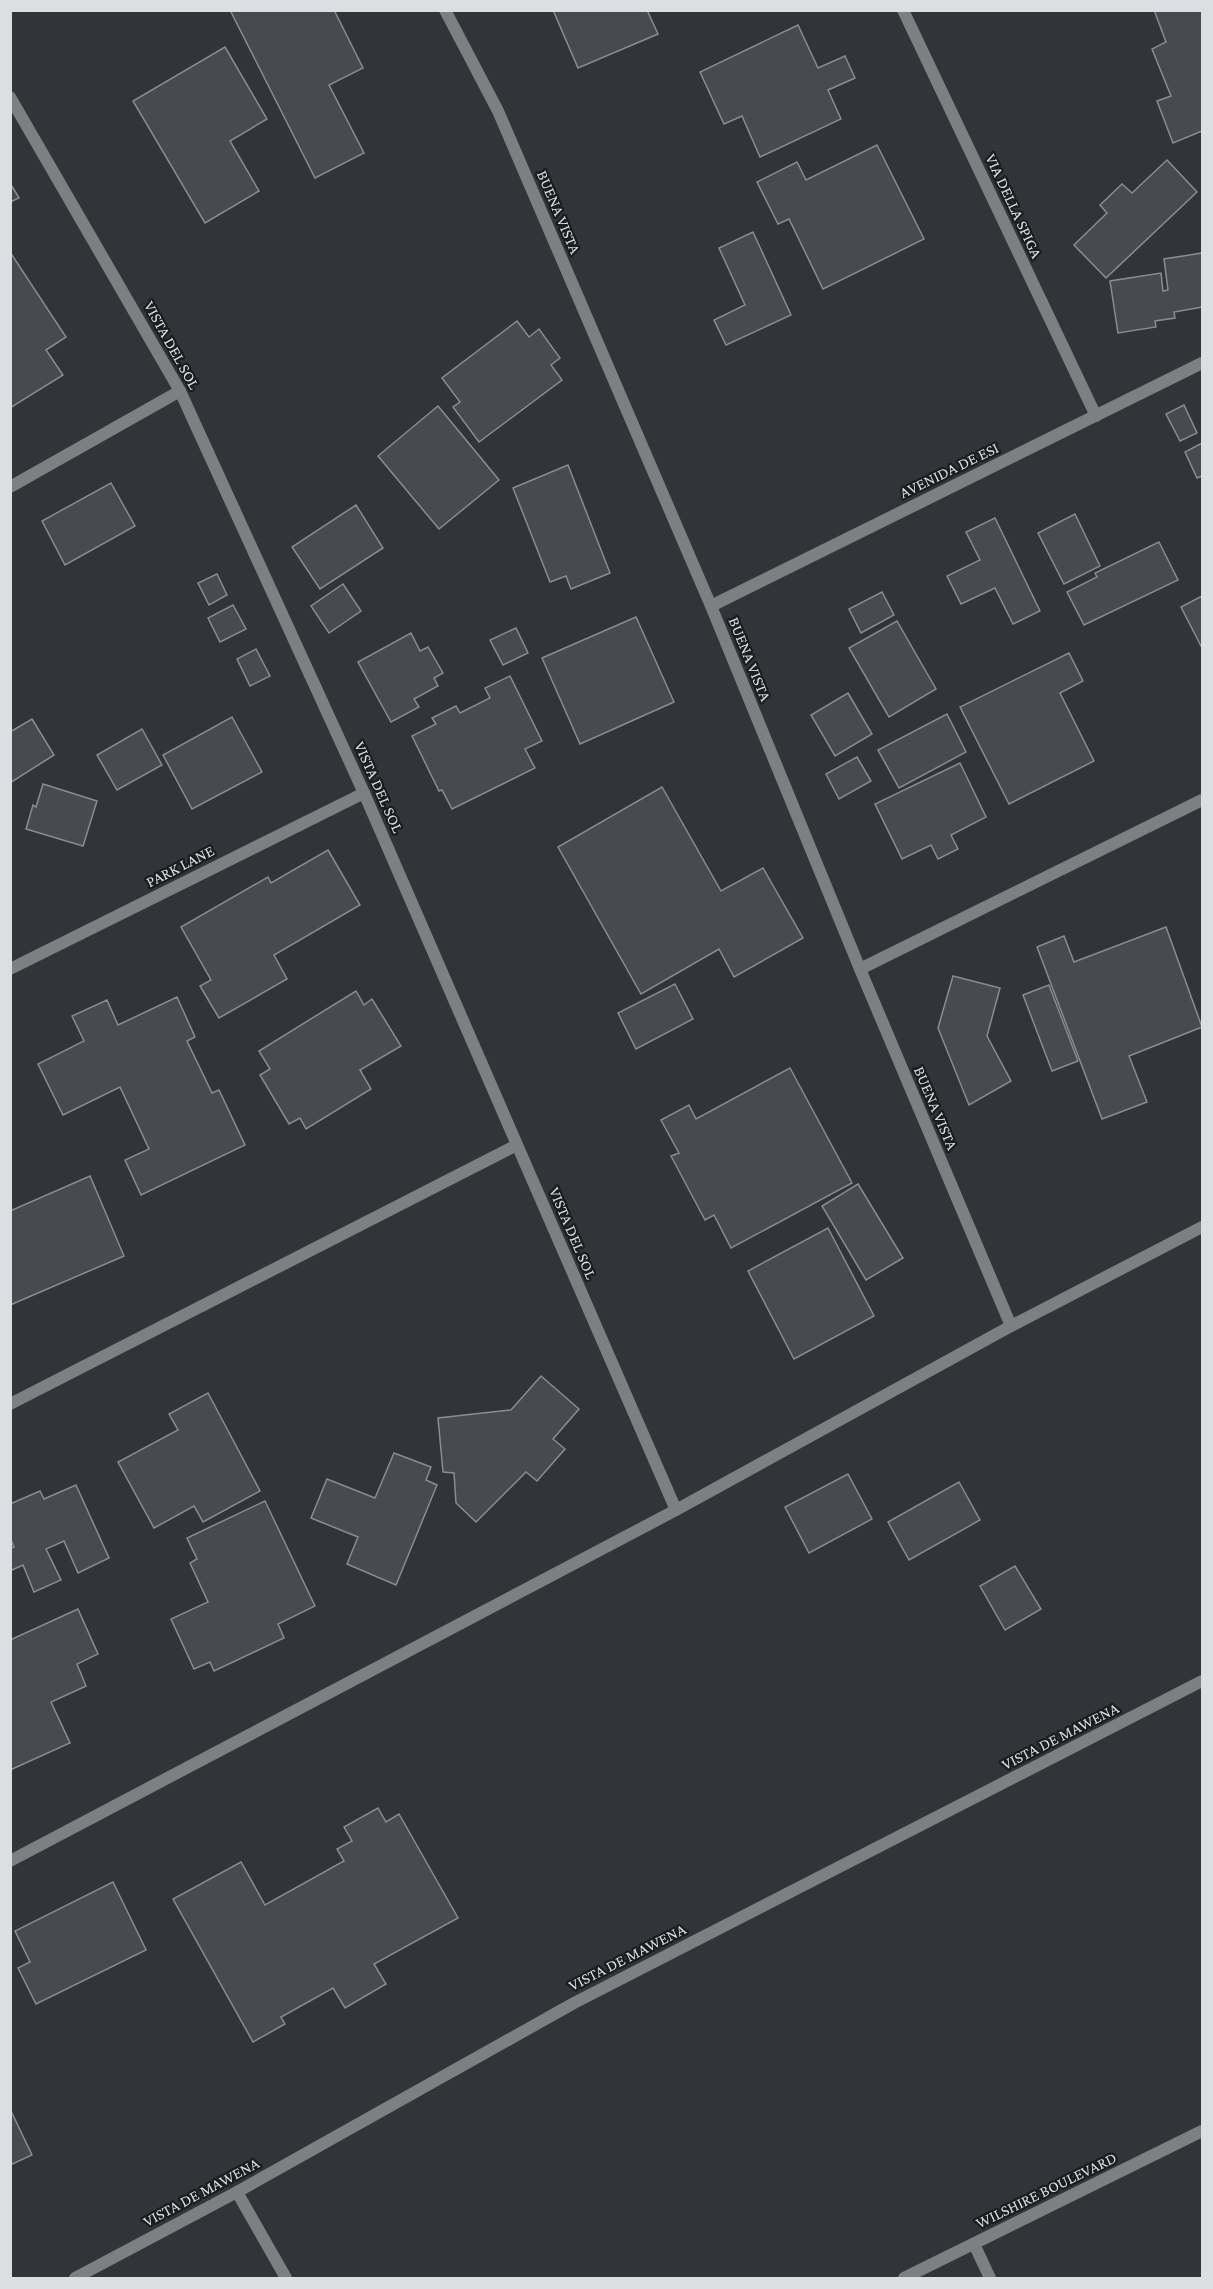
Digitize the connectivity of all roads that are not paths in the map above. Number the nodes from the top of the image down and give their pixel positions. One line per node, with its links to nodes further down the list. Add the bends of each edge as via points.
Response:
1 (445, 10): 8 (street, BUENA VISTA, via 498,111)
2 (903, 10): 6 (street, VIA DELLA SPIGA)
3 (10, 97): 5 (street, VISTA DEL SOL)
4 (1203, 363): 6 (street, AVENIDA DE ESI)
5 (180, 391): 7 (street); 9 (street, VISTA DEL SOL)
6 (1096, 416): 8 (street, AVENIDA DE ESI)
7 (10, 487)
8 (711, 606): 12 (street, BUENA VISTA)
9 (364, 793): 11 (street, PARK LANE); 13 (street, VISTA DEL SOL)
10 (1203, 800): 12 (street)
11 (10, 969)
12 (860, 969): 15 (street, BUENA VISTA)
13 (517, 1145): 16 (street); 17 (street, VISTA DEL SOL)
14 (1203, 1227): 15 (street)
15 (1011, 1326): 17 (street)
16 (10, 1404)
17 (676, 1510): 19 (street)
18 (1203, 1681): 21 (street, VISTA DE MAWENA, via 574,2003)
19 (10, 1861)
20 (1203, 2131): 22 (street, WILSHIRE BOULEVARD)
21 (237, 2192): 23 (street, VISTA DE MAWENA); 24 (street)
22 (974, 2244): 25 (street, WILSHIRE BOULEVARD); 26 (street)
23 (75, 2278)
24 (286, 2278)
25 (904, 2278)
26 (990, 2278)

